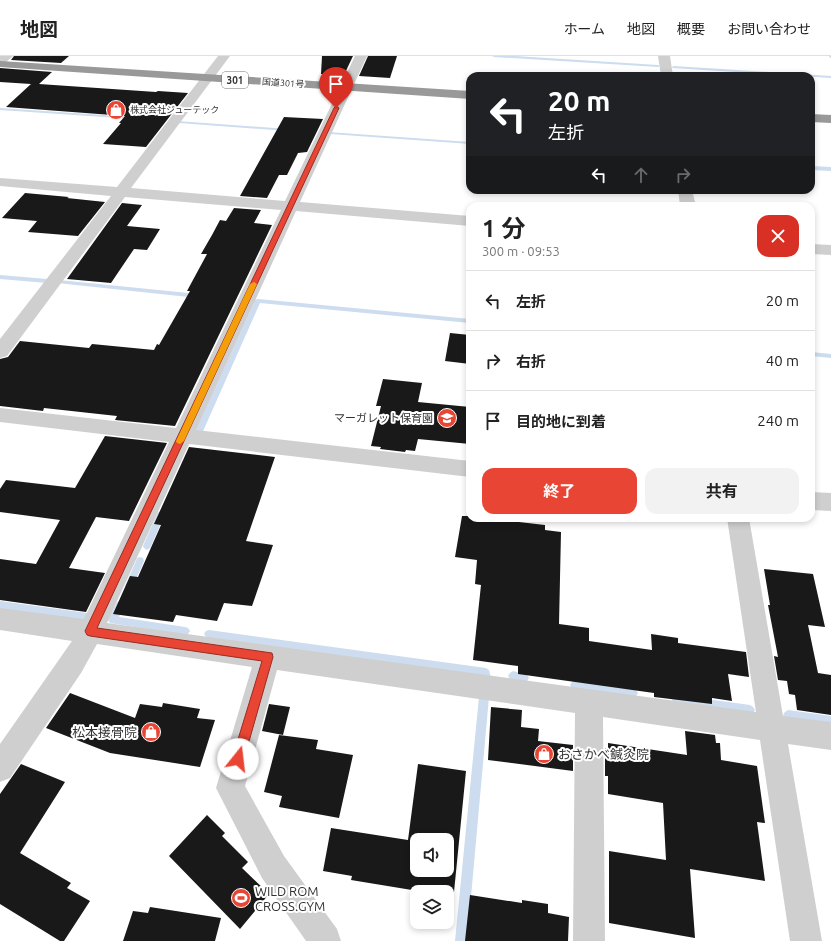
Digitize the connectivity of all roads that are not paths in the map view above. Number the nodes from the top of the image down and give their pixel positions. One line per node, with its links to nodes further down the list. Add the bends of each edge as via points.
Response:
1 (7, 56): 5 (street)
2 (224, 56): 7 (street)
3 (361, 56): 8 (street)
4 (664, 56): 6 (street)
5 (0, 63): 7 (highway, 国道301号 / 301)
6 (666, 72)
7 (207, 78): 8 (highway, 国道301号 / 301); 13 (street)
8 (346, 87): 9 (highway, 国道301号 / 301); 14 (street)
9 (466, 96)
10 (815, 118): 11 (highway)
11 (831, 120)
12 (0, 182): 13 (street)
13 (121, 192): 14 (street); 18 (street)
14 (291, 206): 15 (street); 20 (street)
15 (466, 221)
16 (815, 249): 17 (street)
17 (831, 250)
18 (0, 352)
19 (0, 415): 20 (street)
20 (182, 436): 21 (street); 26 (street)
21 (466, 469)
22 (815, 501): 23 (street)
23 (831, 502)
24 (739, 522): 29 (street)
25 (0, 618): 26 (street)
26 (90, 631): 27 (street); 31 (street, via 72,664)
27 (268, 657): 28 (street); 32 (street, via 230,788 273,867)
28 (589, 702): 29 (street); 33 (street)
29 (771, 728): 30 (street); 34 (street)
30 (831, 736)
31 (0, 768)
32 (324, 941)
33 (589, 941)
34 (806, 941)

